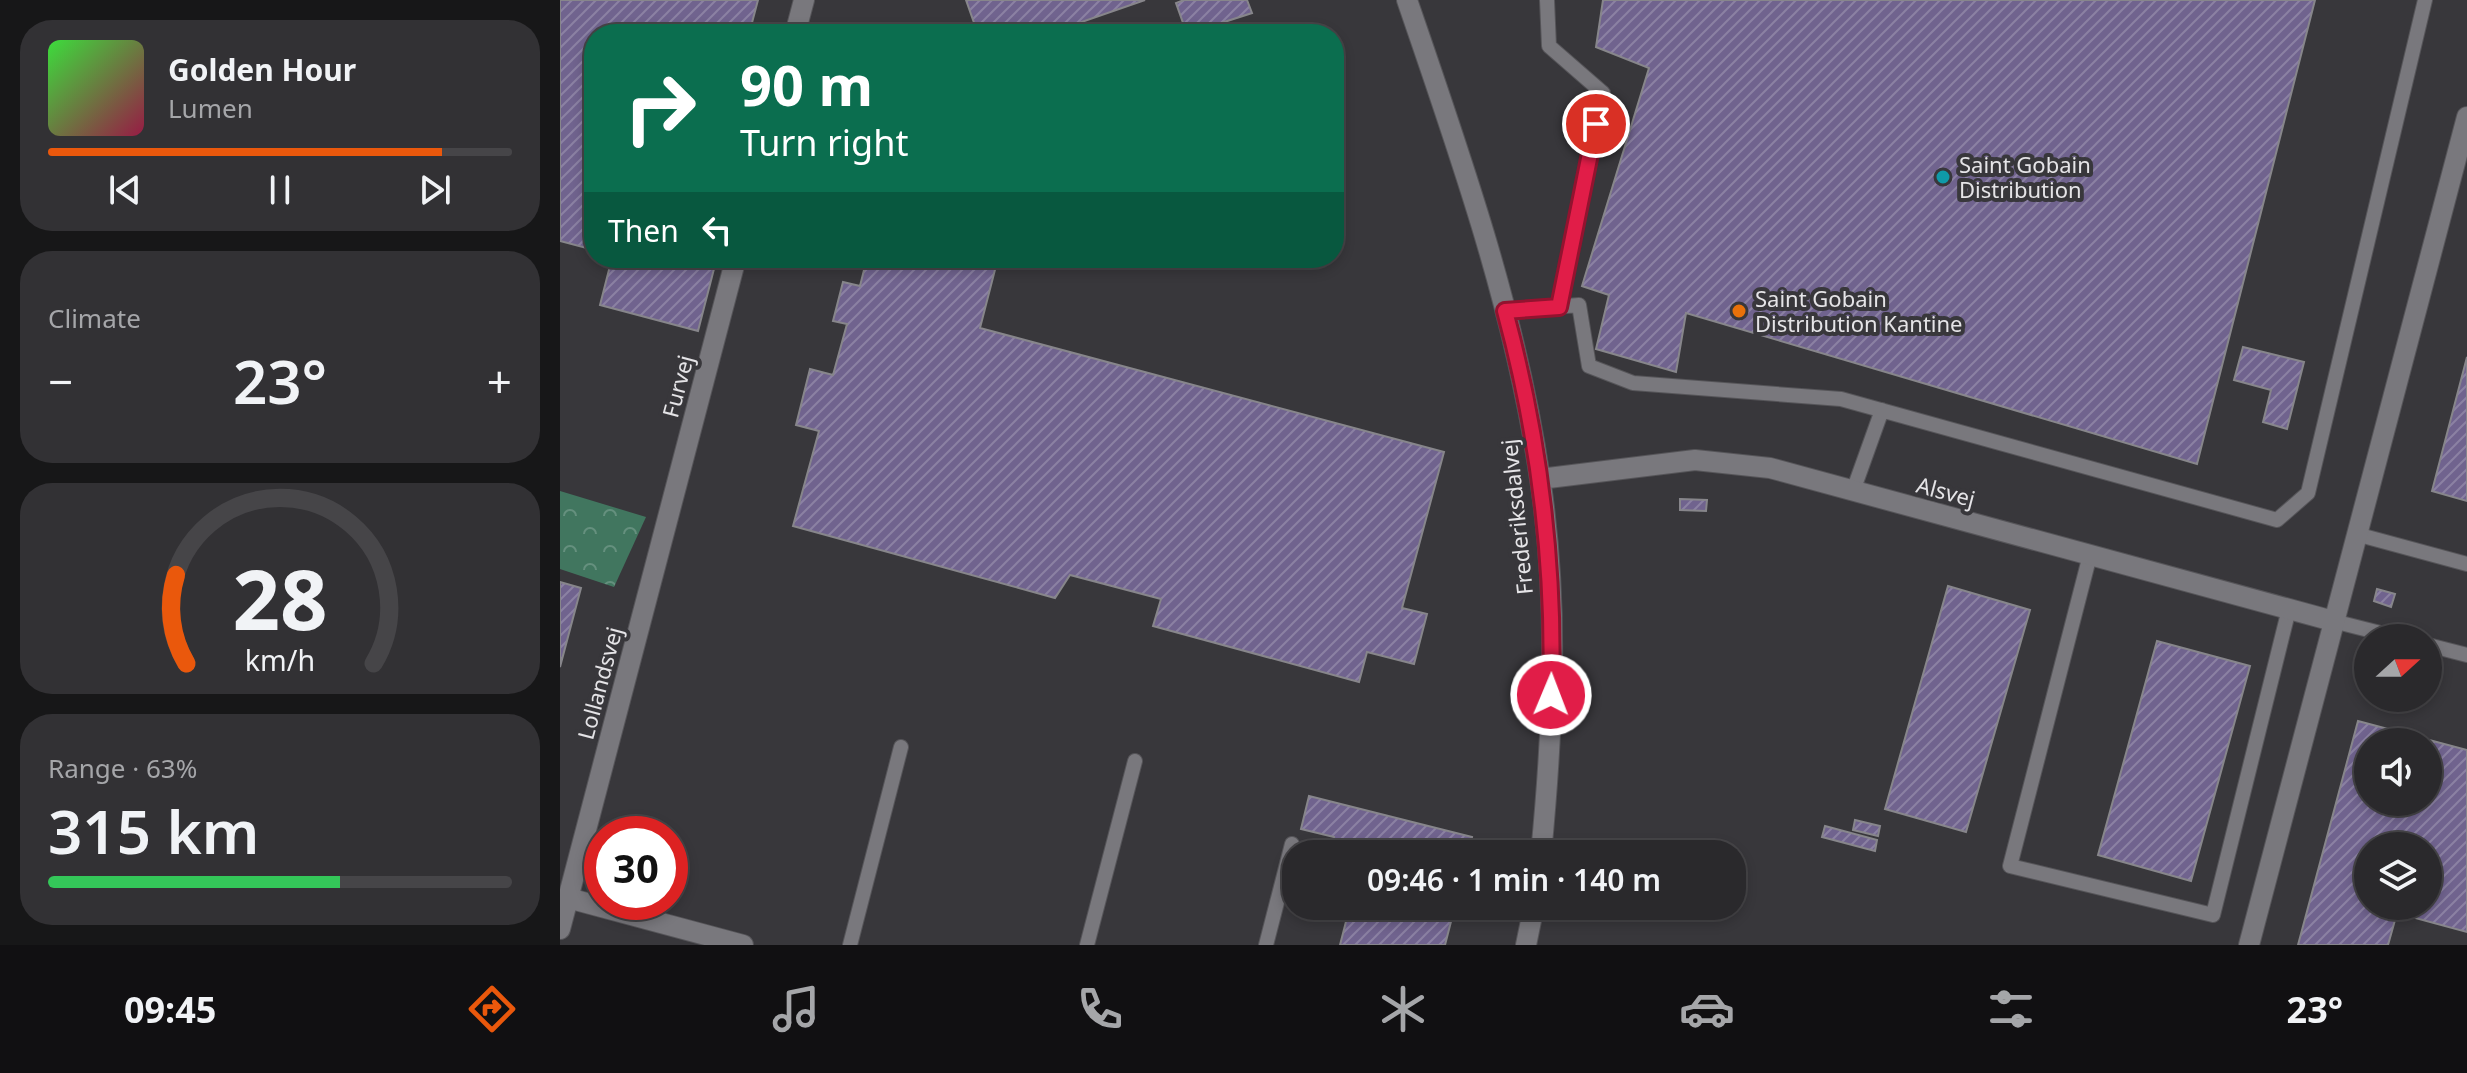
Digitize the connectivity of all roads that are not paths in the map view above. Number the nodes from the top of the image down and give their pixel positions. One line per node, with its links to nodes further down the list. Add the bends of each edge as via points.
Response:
1 (804, 0): 5 (street)
2 (1407, 0): 9 (street, Frederiksdalvej, via 1480,214)
3 (1547, 0): 8 (lane, via 1549,46 1603,93)
4 (2425, 0): 10 (lane, via 2308,493 2277,520)
5 (798, 24)
6 (2467, 117): 14 (street)
7 (733, 268): 13 (street, Furvej)
8 (1559, 307): 9 (lane); 10 (lane, via 1579,305 1589,366 1633,383 1841,399)
9 (1505, 311): 11 (street, Frederiksdalvej)
10 (1882, 410): 12 (lane)
11 (1540, 479): 12 (street, Alsvej, via 1695,460 1770,468); 24 (street, Frederiksdalvej, via 1552,668)
12 (1853, 491): 15 (street, Alsvej)
13 (665, 527): 26 (street, Lollandsvej)
14 (2356, 534): 16 (lane); 18 (street)
15 (2090, 555): 17 (street, Alsvej); 17 (lane, via 2010,866 2213,915)
16 (2467, 564)
17 (2289, 609): 18 (street, Alsvej)
18 (2333, 621): 19 (lane); 34 (street)
19 (2354, 626)
20 (2442, 649): 21 (lane)
21 (2467, 655)
22 (901, 747): 30 (lane)
23 (1135, 761): 31 (lane)
24 (1542, 840)
25 (1282, 883): 32 (lane)
26 (568, 898): 28 (street, Lollandsvej); 29 (street)
27 (1531, 920): 33 (street)
28 (560, 929)
29 (743, 945)
30 (850, 945)
31 (1087, 945)
32 (1266, 945)
33 (1526, 945)
34 (2249, 945)

